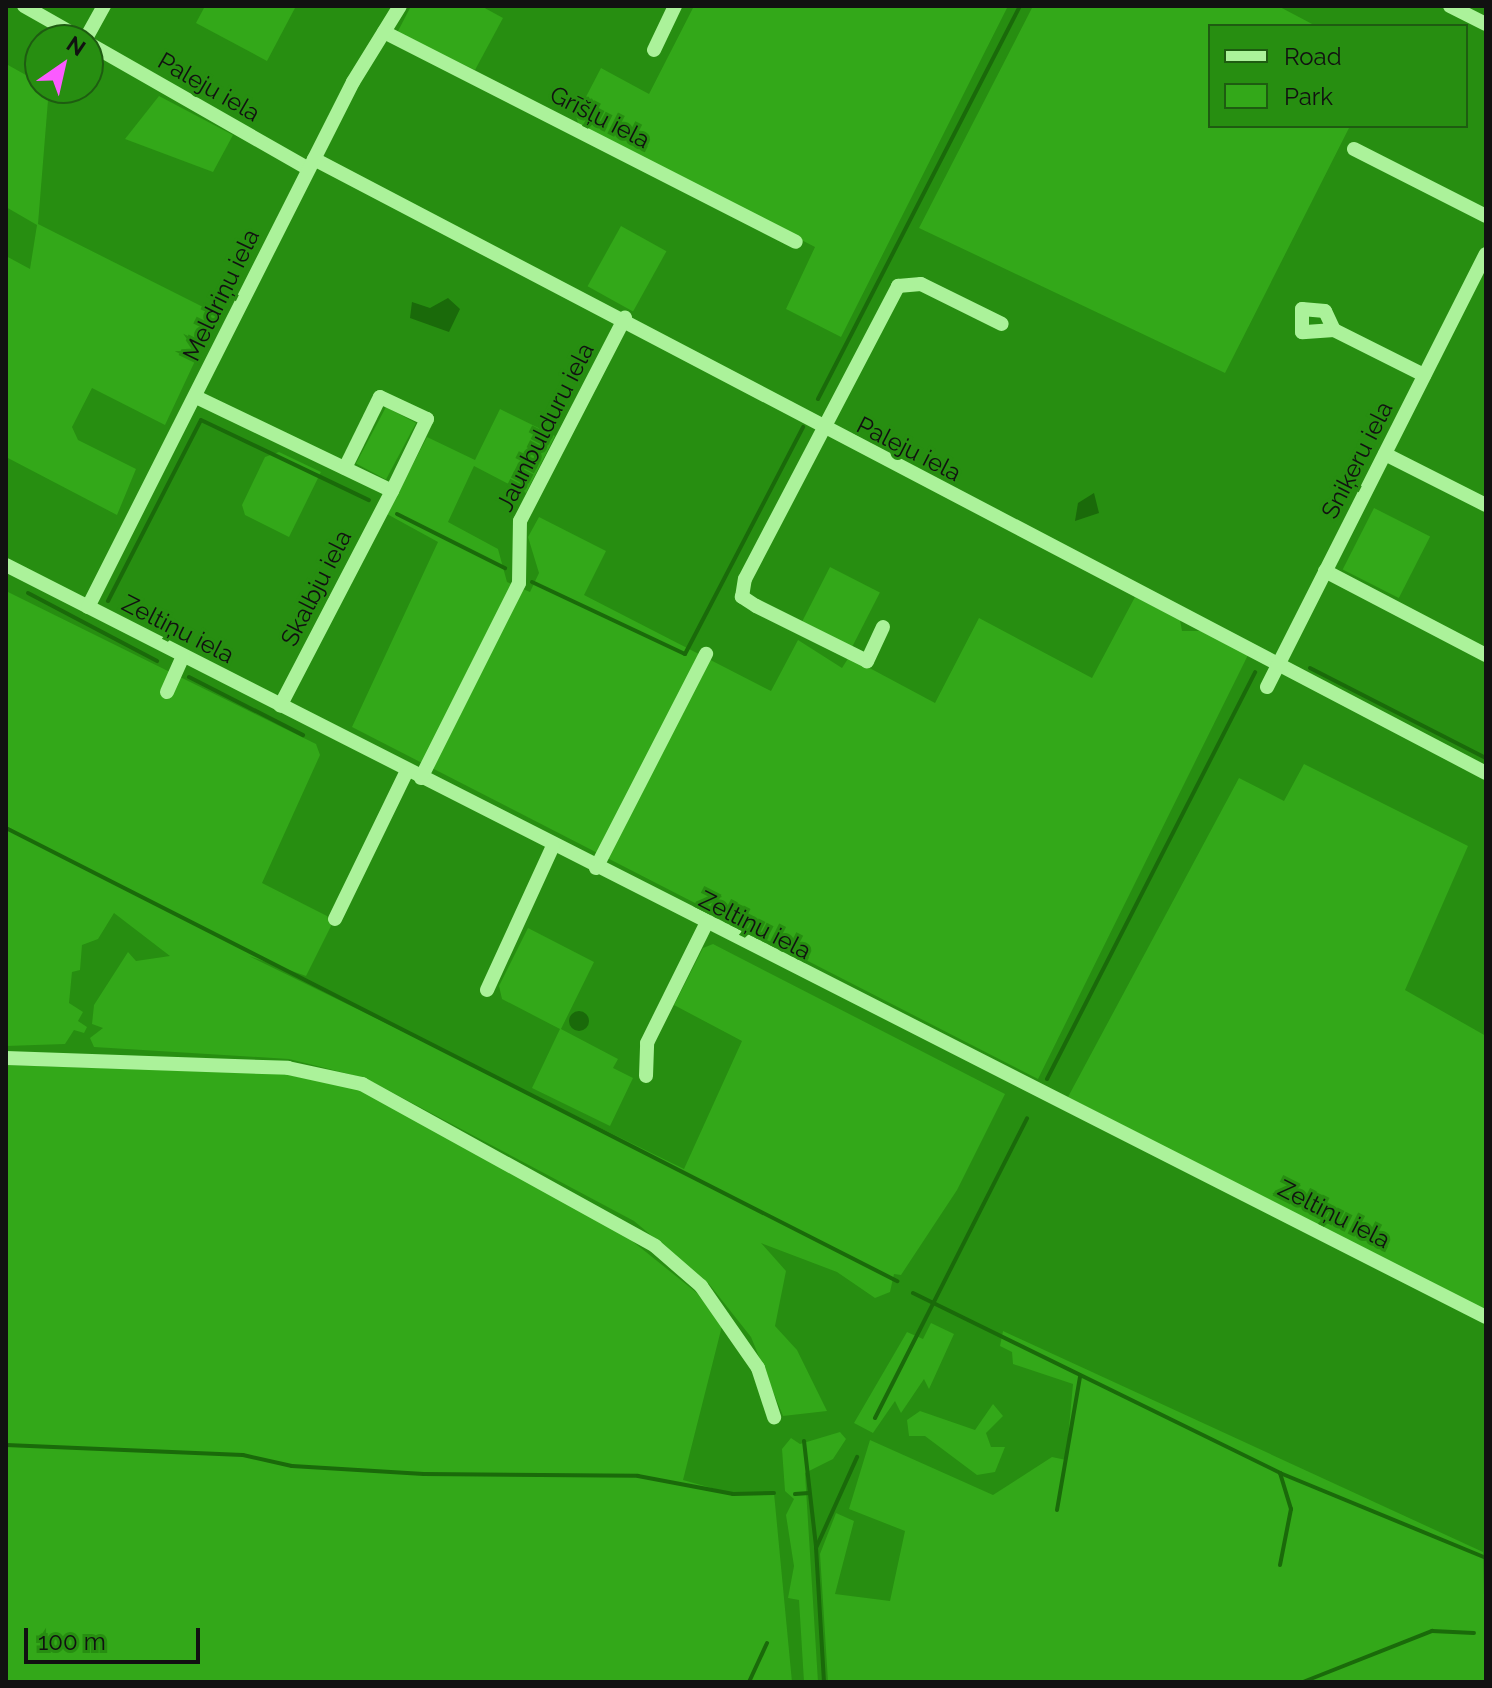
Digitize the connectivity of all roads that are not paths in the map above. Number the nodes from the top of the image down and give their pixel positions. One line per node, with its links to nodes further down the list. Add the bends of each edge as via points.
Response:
1 (24, 6): 6 (street, Paleju iela)
2 (104, 6): 7 (street)
3 (400, 6): 9 (street, Meldriņu iela)
4 (675, 6): 10 (street)
5 (1450, 6): 8 (street)
6 (56, 24)
7 (95, 24)
8 (1486, 24)
9 (384, 32): 13 (street, Meldriņu iela); 15 (street, Grīšļu iela)
10 (654, 50)
11 (104, 51): 13 (street, Paleju iela)
12 (1354, 149): 14 (street)
13 (311, 164): 17 (street, Paleju iela); 21 (street, Meldriņu iela)
14 (1486, 216)
15 (796, 242)
16 (1486, 254): 20 (street, Sniķeru iela)
17 (625, 318): 22 (street, Paleju iela); 40 (street, Jaunbulduru iela, via 520,521 519,583)
18 (1002, 324): 22 (street, via 921,284 898,286)
19 (1334, 330): 20 (street)
20 (1424, 375): 23 (street, Sniķeru iela)
21 (196, 397): 24 (street); 29 (street, Meldriņu iela)
22 (824, 427): 30 (street, via 742,597 867,661); 34 (street, Paleju iela)
23 (1385, 454): 26 (street); 28 (street, Sniķeru iela)
24 (345, 468): 25 (street); 25 (street, Skalbju iela, via 380,397 427,419)
25 (392, 491): 37 (street, Skalbju iela)
26 (1486, 505)
27 (6, 565): 29 (street, Zeltiņu iela)
28 (1325, 571): 32 (street); 34 (street, Sniķeru iela)
29 (88, 607): 33 (street, Zeltiņu iela)
30 (883, 627)
31 (706, 654): 42 (street)
32 (1486, 655)
33 (183, 656): 36 (street); 37 (street, Zeltiņu iela)
34 (1279, 663): 35 (street, Sniķeru iela); 39 (street, Paleju iela)
35 (1267, 687)
36 (167, 692)
37 (280, 706): 38 (street, Zeltiņu iela)
38 (407, 771): 40 (street, Zeltiņu iela); 43 (street)
39 (1486, 773)
40 (421, 778): 41 (street, Zeltiņu iela)
41 (553, 846): 42 (street, Zeltiņu iela); 45 (street)
42 (596, 868): 44 (street, Zeltiņu iela)
43 (335, 919)
44 (706, 924): 47 (street, via 647,1043); 48 (street, Zeltiņu iela)
45 (487, 990)
46 (6, 1058): 49 (street, via 288,1068 362,1084 655,1246 701,1286 750,1356)
47 (646, 1076)
48 (1486, 1317)
49 (774, 1417)

